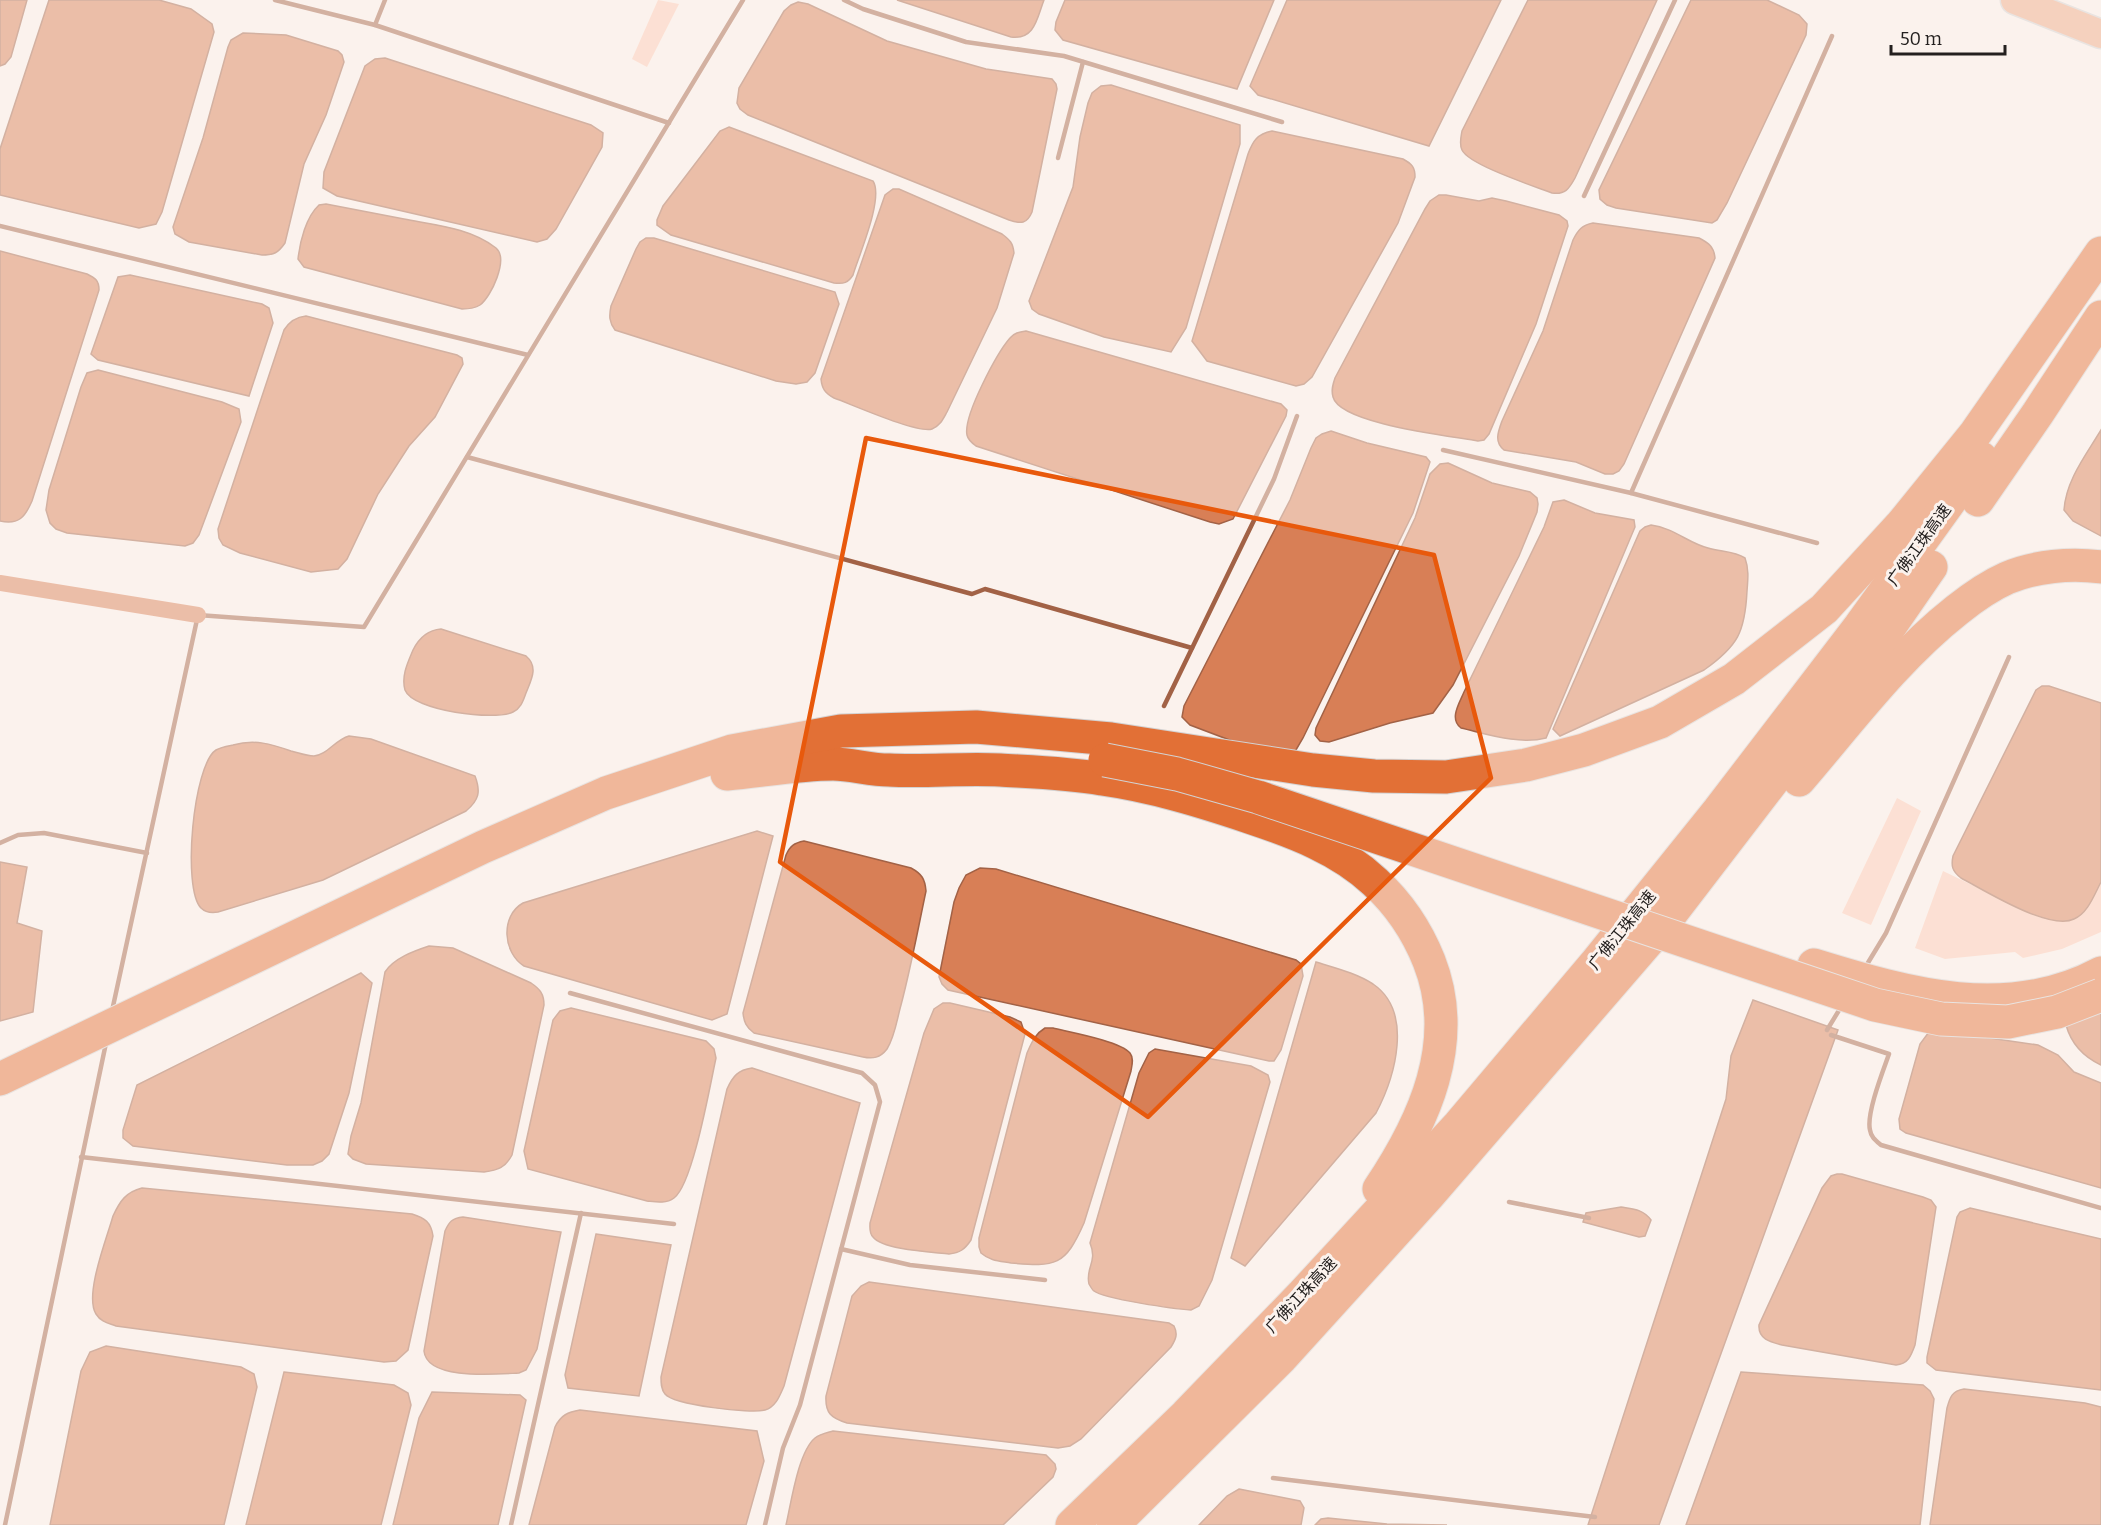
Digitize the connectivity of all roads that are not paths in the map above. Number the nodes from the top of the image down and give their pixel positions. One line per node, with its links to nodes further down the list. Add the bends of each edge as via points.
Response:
1 (2015, 0): 2 (main road)
2 (2101, 34)
3 (2101, 253): 8 (highway, via 1975,434 1902,524 1824,609 1734,679 1660,722 1584,750 1526,765 1446,777)
4 (2101, 276): 7 (highway, 广佛江珠高速, via 1940,518)
5 (2101, 317): 7 (highway, 广佛江珠高速)
6 (2101, 567): 7 (highway, via 2045,567 2007,578 1934,629)
7 (1881, 642): 13 (highway, 广佛江珠高速, via 1719,810 1459,1125); 15 (highway, 广佛江珠高速, via 1739,850 1663,924 1428,1196 1282,1357)
8 (1106, 759): 9 (highway, via 1291,792 1814,965 1943,999 2007,1000 2038,996); 10 (highway, bridge, via 1258,797 1875,1005 1941,1019 2008,1022 2057,1012); 11 (highway, via 997,746 912,744 831,752 727,774 601,814); 11 (highway, via 975,727 842,731 732,751 606,793 493,842); 13 (highway, via 1164,791 1313,841 1346,860 1374,881 1400,909 1420,938 1435,977 1439,1051 1431,1091 1412,1137)
9 (2101, 973)
10 (2101, 995)
11 (154, 1013): 12 (highway)
12 (16, 1077)
13 (1303, 1294): 14 (highway, 广佛江珠高速)
14 (1072, 1525)
15 (1113, 1525)

